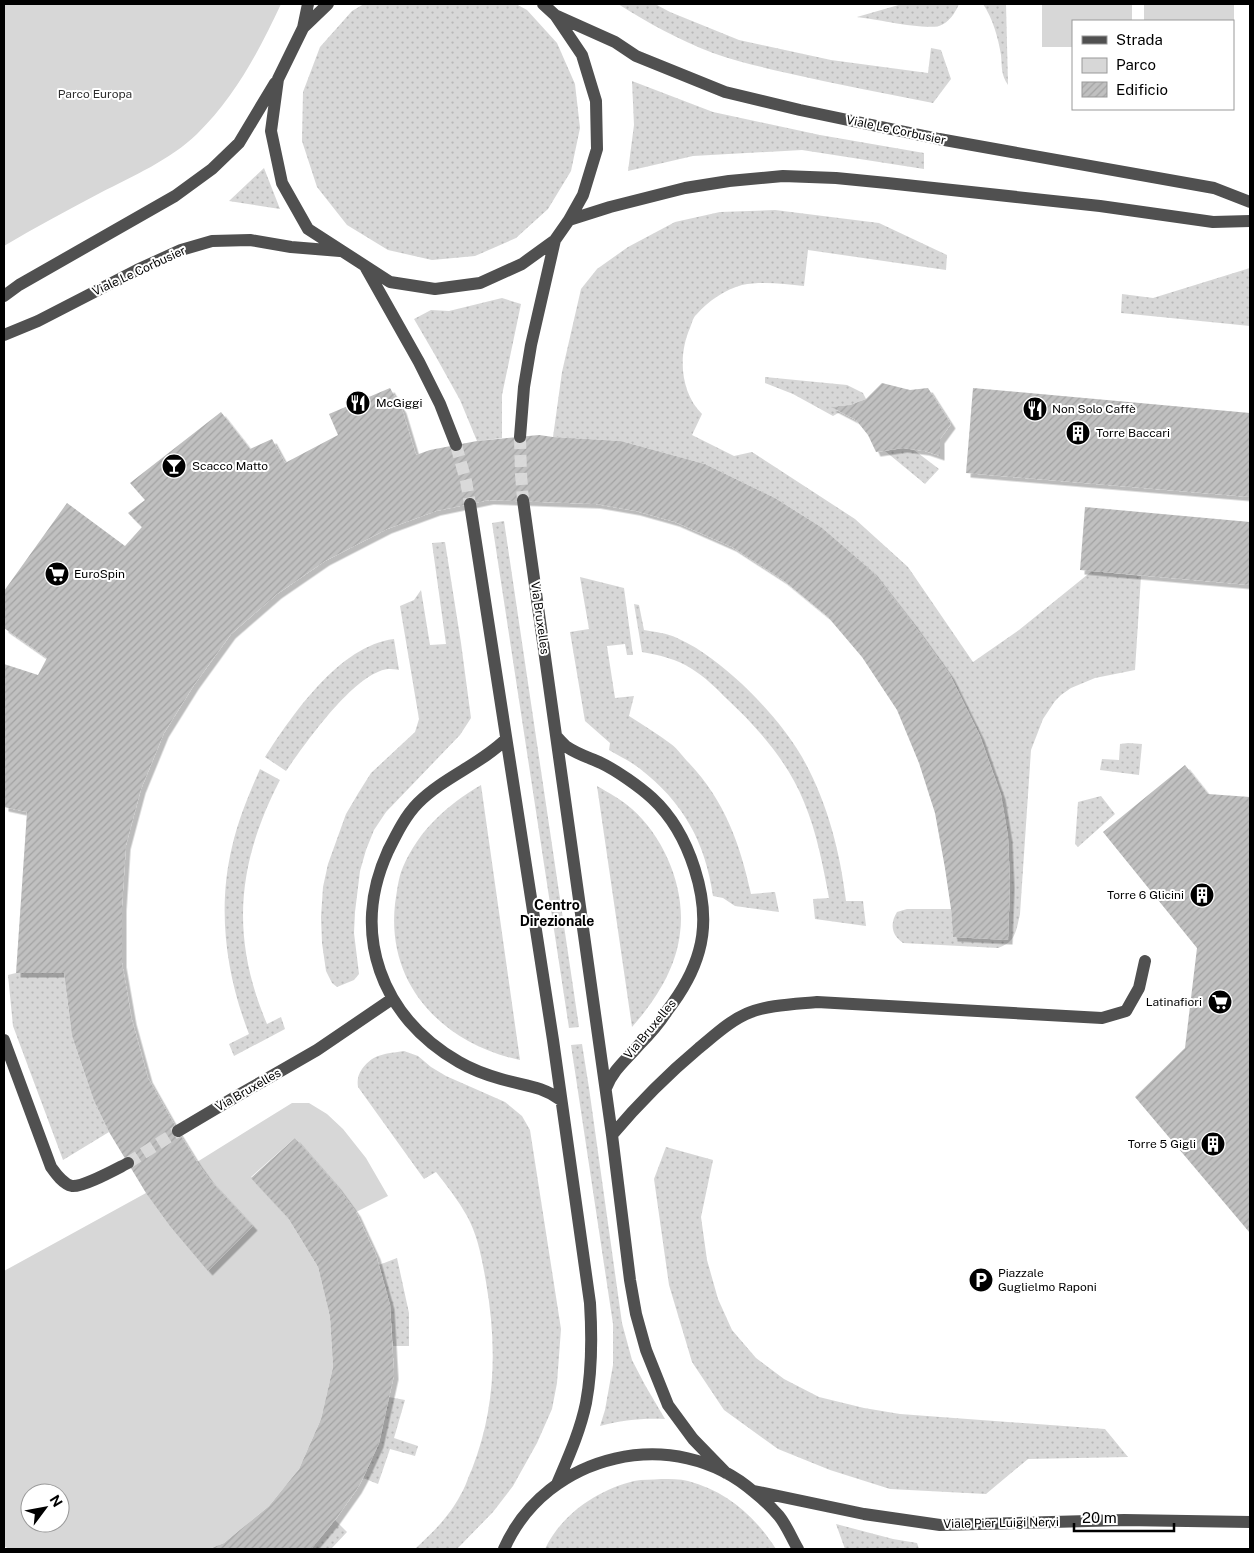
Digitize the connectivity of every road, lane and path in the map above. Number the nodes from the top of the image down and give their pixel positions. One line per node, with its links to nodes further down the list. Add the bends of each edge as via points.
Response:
1 (308, 4): 5 (street)
2 (328, 4): 5 (street)
3 (543, 4): 4 (street)
4 (555, 15): 7 (street, Viale Le Corbusier, via 615,42 636,56 725,92 939,140 1214,188); 8 (street, via 582,55 596,101 597,148 582,195)
5 (303, 28): 6 (street)
6 (278, 78): 11 (street, via 272,131 282,183 308,229); 13 (street, via 239,143 212,169 175,196)
7 (1250, 202)
8 (569, 220): 9 (street, via 684,188 783,176 907,185 1213,222); 10 (street)
9 (1250, 221)
10 (555, 240): 12 (street, via 522,264 480,283 435,289 390,282); 15 (street, via 531,345)
11 (342, 251): 12 (street); 14 (street, Viale Le Corbusier, via 291,248 250,240 212,241 181,250)
12 (365, 266): 16 (street, via 419,362)
13 (4, 296)
14 (4, 335)
15 (520, 436)
16 (456, 445)
17 (523, 500): 19 (street, Via Bruxelles)
18 (470, 504): 20 (street)
19 (556, 736): 24 (street, Via Bruxelles); 24 (street, Via Bruxelles, via 567,747 603,764 652,798 671,820 684,843 702,902 700,950 692,971 668,1011 616,1070)
20 (506, 739): 22 (street, via 417,803 400,827 384,860 373,898 373,947); 25 (street)
21 (1145, 961): 27 (street, via 1139,988 1126,1011 1102,1018 817,1002 746,1013 721,1029 679,1065)
22 (392, 999): 25 (street, via 424,1037 460,1062 500,1079 539,1087); 26 (street, Via Bruxelles, via 316,1050)
23 (4, 1040): 28 (street, via 51,1167 61,1179 71,1186 83,1184)
24 (606, 1088): 27 (street, Via Bruxelles)
25 (561, 1100): 30 (street, via 592,1334 586,1403)
26 (178, 1131)
27 (612, 1135): 29 (street, Via Bruxelles, via 630,1280 646,1350 668,1405 693,1439)
28 (128, 1163)
29 (726, 1473): 30 (street, via 696,1460 658,1454 598,1463); 31 (street)
30 (557, 1484): 33 (street, via 530,1508)
31 (754, 1491): 32 (street, Viale Pier Luigi Nervi, via 864,1514 940,1525 1124,1520); 34 (street, via 780,1517)
32 (1250, 1522)
33 (504, 1549)
34 (798, 1549)

